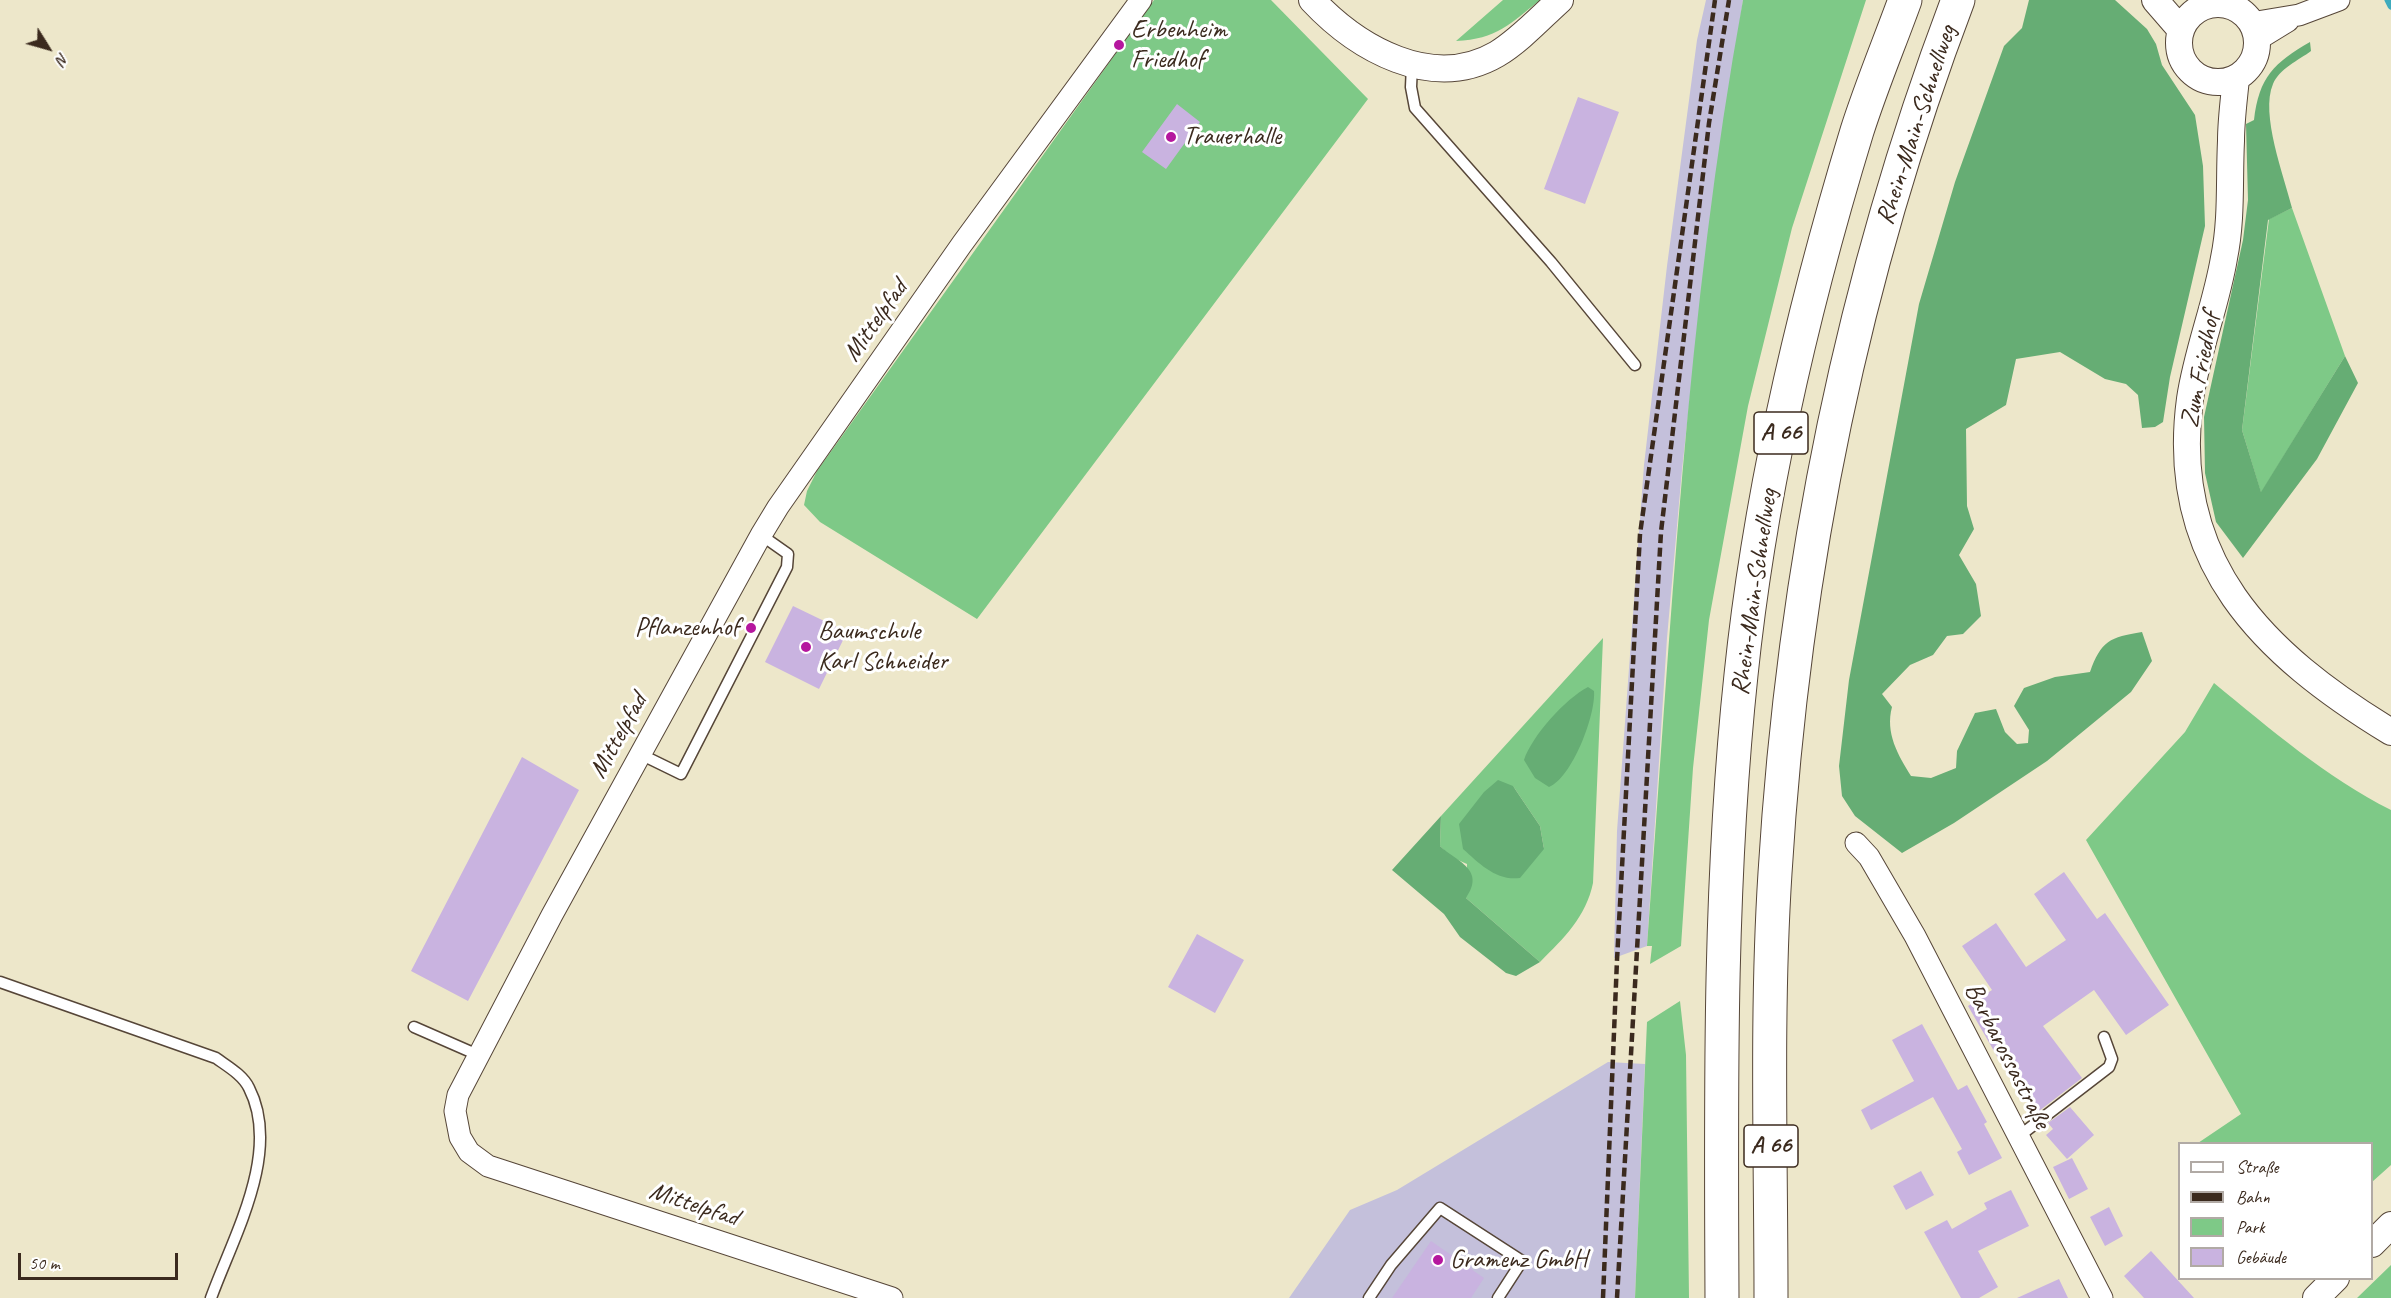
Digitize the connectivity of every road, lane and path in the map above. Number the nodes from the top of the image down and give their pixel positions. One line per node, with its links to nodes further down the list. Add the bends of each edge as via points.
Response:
1 (1141, 0): 15 (street, Mittelpfad, via 962,244)
2 (1312, 0): 10 (street, via 1348,32 1380,52)
3 (1560, 0): 10 (street, via 1497,54 1466,67 1443,70)
4 (1905, 0): 31 (highway, Rhein-Main-Schnellweg / A 66, via 1858,129 1804,320 1766,501 1741,671 1725,879)
5 (1958, 0): 32 (highway, Rhein-Main-Schnellweg / A 66, via 1909,137 1856,325 1817,507 1792,674 1774,876)
6 (2155, 0): 8 (street)
7 (2338, 0): 9 (street)
8 (2183, 14): 9 (street, via 2221,4 2238,10); 12 (street, via 2179,49 2182,58 2193,73)
9 (2254, 31): 11 (street, via 2252,62)
10 (1412, 65): 14 (lane, via 1415,108 1551,262)
11 (2236, 78): 12 (street); 13 (street, Zum Friedhof)
12 (2210, 81): 13 (street, Zum Friedhof)
13 (2230, 141): 16 (street, Zum Friedhof, via 2229,231 2196,365 2187,426 2187,455 2200,528 2215,565 2242,611 2281,654)
14 (1635, 365)
15 (762, 535): 17 (street, Mittelpfad); 17 (lane, via 788,554 787,567 681,774)
16 (2391, 732)
17 (640, 754): 22 (street, Mittelpfad)
18 (1863, 850): 23 (street, Barbarossastraße, via 1885,884)
19 (0, 982): 27 (lane, via 216,1058 249,1087 258,1114 261,1147 256,1178)
20 (414, 1027): 22 (lane)
21 (2104, 1037): 23 (lane, via 2112,1059 2109,1067)
22 (478, 1055): 28 (street, Mittelpfad, via 458,1095 455,1111 457,1127 469,1152 488,1166)
23 (2018, 1137): 33 (street, Barbarossastraße)
24 (2391, 1225): 25 (street)
25 (2373, 1243)
26 (2334, 1280): 34 (street)
27 (210, 1298)
28 (892, 1298)
29 (1369, 1298): 30 (lane, via 1391,1265 1440,1208 1522,1261)
30 (1498, 1298)
31 (1722, 1298)
32 (1771, 1298)
33 (2102, 1298)
34 (2316, 1298)

